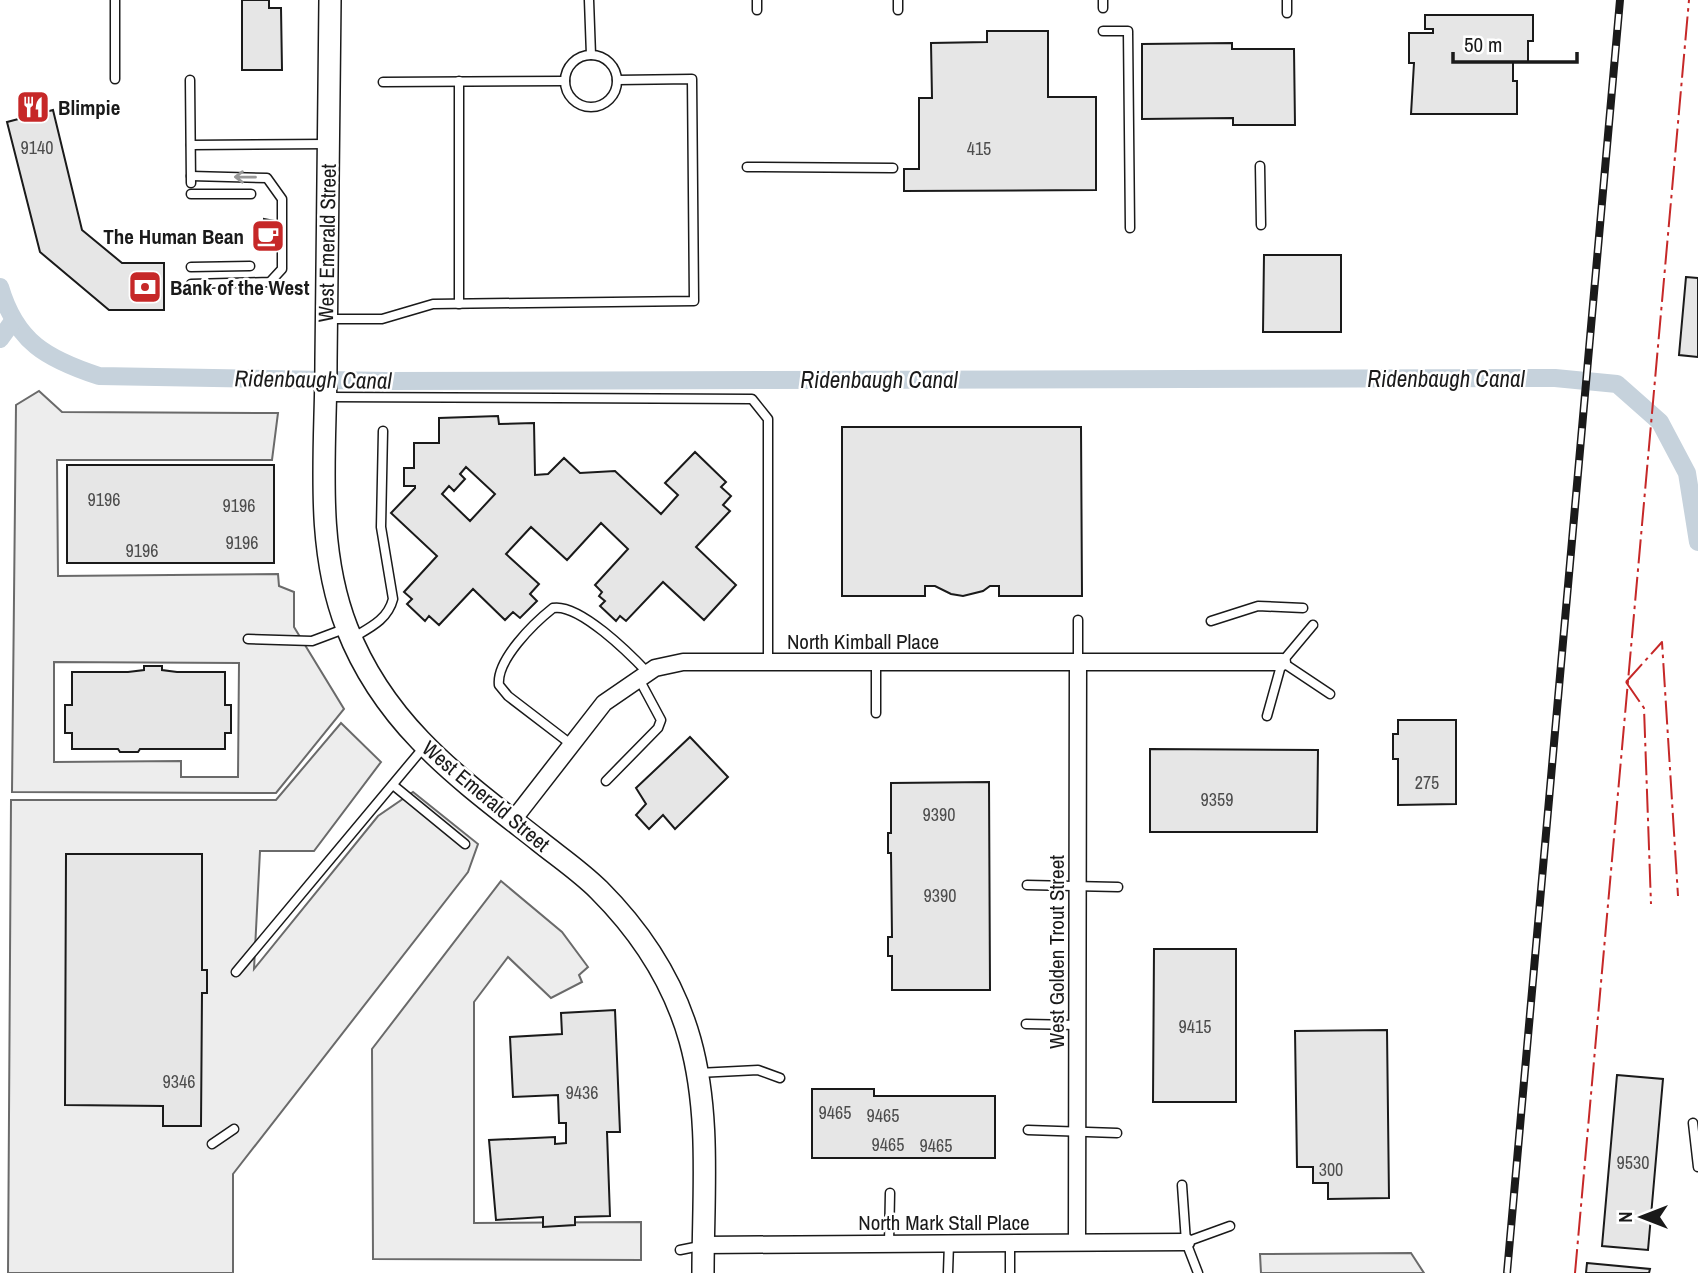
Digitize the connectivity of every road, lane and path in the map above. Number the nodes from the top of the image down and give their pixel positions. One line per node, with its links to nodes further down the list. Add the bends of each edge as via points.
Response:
1 (115, 0): 10 (lane)
2 (330, 0): 16 (main road, West Emerald Street)
3 (589, 0): 9 (lane)
4 (757, 0): 6 (lane)
5 (1287, 0): 7 (lane)
6 (757, 10)
7 (1287, 13)
8 (1103, 31): 24 (lane, via 1128,31)
9 (591, 55): 12 (lane, via 607,60); 14 (lane, via 576,60)
10 (115, 79)
11 (190, 80): 17 (lane)
12 (617, 80): 14 (lane, via 610,99 594,106 571,97); 28 (lane, via 692,79 694,301)
13 (459, 81): 14 (lane); 15 (lane); 28 (lane)
14 (565, 81)
15 (383, 82)
16 (329, 144): 17 (lane); 29 (main road, West Emerald Street)
17 (191, 145): 27 (lane, one-way to 17, via 270,282 282,269 282,199 267,178 191,180)
18 (1260, 166): 23 (lane)
19 (747, 167): 20 (lane)
20 (893, 168)
21 (191, 194): 22 (lane)
22 (251, 194)
23 (1261, 226)
24 (1130, 228)
25 (191, 267): 26 (lane)
26 (250, 267)
27 (191, 284)
28 (459, 304): 29 (lane, via 433,304 383,318)
29 (326, 319): 30 (main road, West Emerald Street)
30 (326, 394): 36 (main road, West Emerald Street, via 329,563); 38 (lane, via 752,398 768,419)
31 (383, 431): 36 (lane, via 381,527 393,599 380,621)
32 (1303, 608): 34 (lane, via 1258,606)
33 (1078, 620): 40 (lane)
34 (1210, 621)
35 (1313, 625): 41 (lane)
36 (349, 633): 37 (lane, via 312,641); 47 (main road, West Emerald Street, via 389,705)
37 (248, 639)
38 (768, 662): 39 (street, North Kimball Place); 42 (street, North Kimball Place, via 683,662)
39 (876, 662): 40 (street, North Kimball Place); 44 (lane)
40 (1078, 662): 41 (street, North Kimball Place); 53 (street, West Golden Trout Street)
41 (1282, 662): 43 (lane); 45 (lane)
42 (643, 676): 46 (street, North Kimball Place, via 604,703); 46 (lane, via 624,649 571,610 552,608 544,615 502,663 499,685); 48 (lane, via 661,720 658,730)
43 (1330, 694)
44 (876, 713)
45 (1267, 716)
46 (572, 745): 50 (street, North Kimball Place)
47 (424, 747): 49 (lane); 50 (main road, West Emerald Street)
48 (606, 781)
49 (393, 785): 51 (lane); 55 (lane)
50 (513, 820): 58 (main road, West Emerald Street, via 598,888 644,942 682,1015)
51 (465, 844)
52 (1027, 884): 53 (lane)
53 (1077, 886): 54 (lane); 57 (street, West Golden Trout Street)
54 (1118, 887)
55 (236, 972)
56 (1026, 1024): 57 (lane)
57 (1077, 1025): 63 (street, West Golden Trout Street)
58 (698, 1073): 59 (lane, via 758,1070); 75 (main road, West Emerald Street, via 704,1141)
59 (780, 1078)
60 (1693, 1123): 66 (lane)
61 (234, 1129): 65 (lane)
62 (1028, 1130): 63 (lane)
63 (1077, 1131): 64 (lane); 71 (street, West Golden Trout Street)
64 (1117, 1133)
65 (212, 1144)
66 (1698, 1167)
67 (1182, 1185): 72 (lane)
68 (890, 1193): 73 (lane)
69 (1230, 1226): 72 (lane)
70 (1010, 1242): 71 (street, North Mark Stall Place); 74 (street, North Mark Stall Place); 79 (lane)
71 (1077, 1242): 72 (street, North Mark Stall Place)
72 (1186, 1242): 80 (lane)
73 (889, 1243): 74 (street, North Mark Stall Place); 75 (street, North Mark Stall Place)
74 (949, 1243): 78 (lane)
75 (703, 1245): 76 (lane); 77 (main road, West Emerald Street)
76 (680, 1250)
77 (703, 1273)
78 (948, 1273)
79 (1010, 1273)
80 (1198, 1273)

